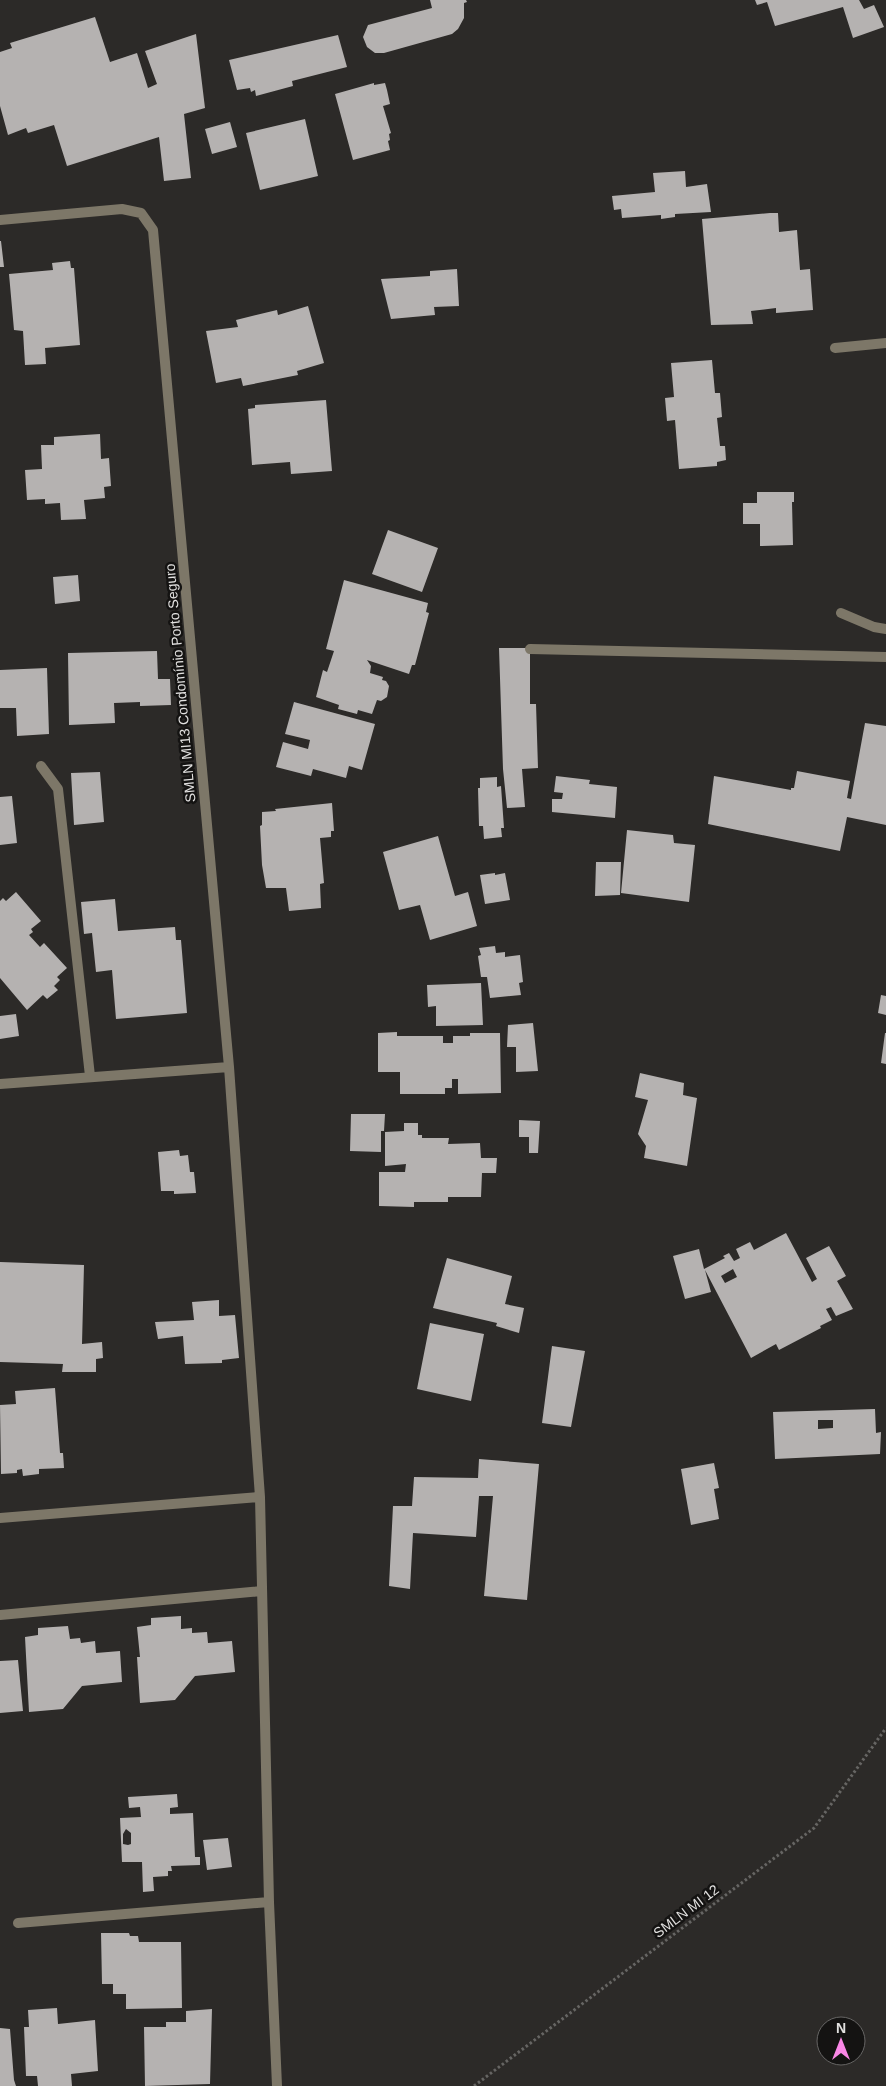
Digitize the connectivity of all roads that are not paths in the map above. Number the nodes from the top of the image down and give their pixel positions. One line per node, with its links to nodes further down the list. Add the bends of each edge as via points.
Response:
1 (0, 220): 9 (street, SMLN MI13 Condomínio Porto Seguro, via 122,209 142,213 153,230)
2 (886, 344): 3 (street)
3 (835, 348)
4 (841, 612): 5 (street)
5 (886, 629)
6 (530, 649): 7 (street)
7 (886, 657)
8 (41, 766): 10 (street, via 58,789)
9 (229, 1067): 10 (street); 12 (street, SMLN MI13 Condomínio Porto Seguro)
10 (90, 1076): 11 (street)
11 (0, 1084)
12 (260, 1497): 13 (street); 14 (street, SMLN MI13 Condomínio Porto Seguro)
13 (0, 1518)
14 (262, 1591): 15 (street); 16 (street, SMLN MI13 Condomínio Porto Seguro)
15 (0, 1615)
16 (269, 1902): 17 (street); 18 (street, SMLN MI13 Condomínio Porto Seguro)
17 (18, 1923)
18 (277, 2086)

